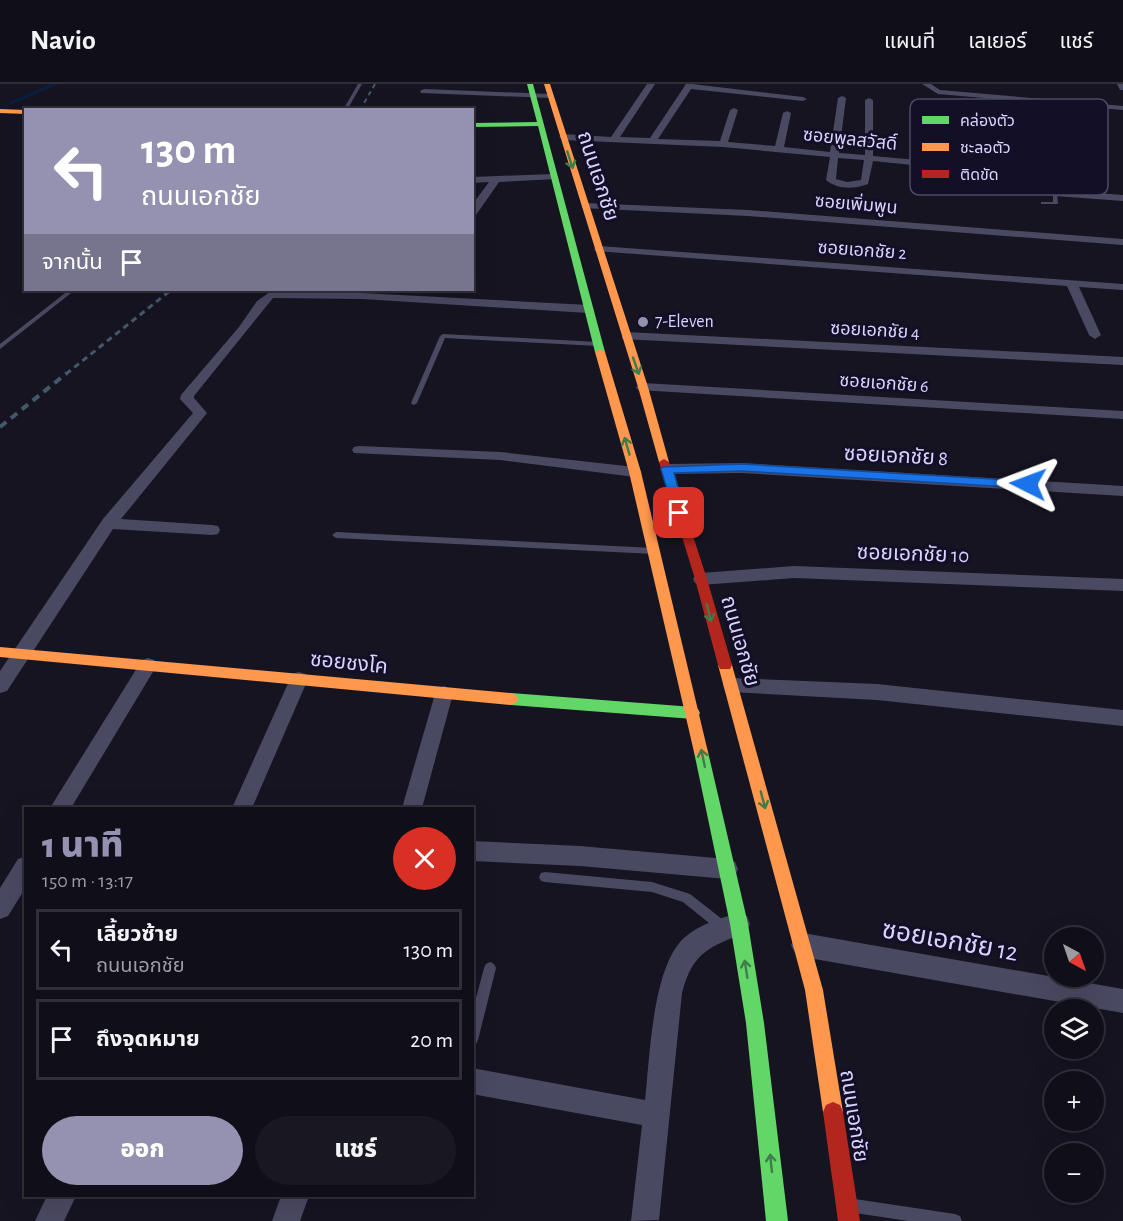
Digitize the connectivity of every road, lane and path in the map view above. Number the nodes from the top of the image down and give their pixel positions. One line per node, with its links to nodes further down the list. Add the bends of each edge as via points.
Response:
1 (360, 84): 12 (lane)
2 (651, 84): 21 (street)
3 (926, 84): 9 (street, via 938,92)
4 (532, 90): 5 (street); 6 (street); 18 (main road, ถนนเอกชัย)
5 (548, 90): 20 (main road, ถนนเอกชัย)
6 (424, 91)
7 (842, 98): 25 (street)
8 (803, 99): 22 (street, via 689,86)
9 (1019, 99)
10 (869, 100): 26 (street)
11 (1108, 107): 13 (street)
12 (346, 108)
13 (1123, 108)
14 (734, 110): 23 (street)
15 (2, 112): 16 (main road)
16 (24, 112)
17 (787, 113): 24 (street)
18 (539, 124): 19 (main road); 28 (main road, ถนนเอกชัย)
19 (474, 125)
20 (563, 137): 21 (street, ซอยพูลสวัสดิ์); 35 (main road, ถนนเอกชัย, one-way to 35)
21 (614, 140): 22 (street, ซอยพูลสวัสดิ์)
22 (652, 141): 23 (street, ซอยพูลสวัสดิ์)
23 (723, 144): 24 (street, ซอยพูลสวัสดิ์)
24 (779, 150): 25 (street, ซอยพูลสวัสดิ์)
25 (835, 155): 26 (street, ซอยพูลสวัสดิ์); 26 (street, via 831,180 837,184 865,182)
26 (869, 158): 27 (street, ซอยพูลสวัสดิ์)
27 (910, 163)
28 (553, 177): 29 (street); 42 (main road, ถนนเอกชัย)
29 (496, 179): 30 (street); 36 (street)
30 (474, 180)
31 (1055, 195): 34 (lane, via 1056,203)
32 (1082, 195): 33 (street)
33 (1123, 198)
34 (1042, 203)
35 (585, 206): 37 (street, ซอยเพิ่มพูน, via 747,213); 38 (main road, ถนนเอกชัย)
36 (474, 210)
37 (1123, 242)
38 (599, 249): 39 (street, ซอยเอกชัย 2); 44 (main road, ถนนเอกชัย)
39 (1071, 283): 40 (street, ซอยเอกชัย 2); 43 (street)
40 (1123, 287)
41 (71, 291): 46 (lane)
42 (588, 309): 45 (main road, ถนนเอกชัย); 55 (street, via 362,296 270,295 188,395 187,399 200,413)
43 (1095, 335)
44 (626, 336): 47 (street, ซอยเอกชัย 4); 48 (main road, ถนนเอกชัย, one-way to 48)
45 (598, 344): 49 (lane, via 443,336); 53 (main road, ถนนเอกชัย, one-way to 45)
46 (0, 347)
47 (1123, 362)
48 (643, 387): 50 (street, ซอยเอกชัย 6); 52 (main road, ถนนเอกชัย)
49 (414, 403)
50 (1123, 415)
51 (359, 450): 53 (street, via 500,456)
52 (667, 469): 54 (street, ซอยเอกชัย 8, via 742,468); 59 (main road, ถนนเอกชัย)
53 (635, 472): 58 (main road, ถนนเอกชัย)
54 (1123, 490)
55 (109, 524): 56 (street); 62 (street)
56 (212, 530)
57 (336, 535): 58 (lane)
58 (654, 551): 68 (main road, ถนนเอกชัย)
59 (701, 579): 60 (street, ซอยเอกชัย 10, via 794,572); 65 (main road, ถนนเอกชัย, one-way to 65)
60 (1123, 585)
61 (0, 652): 62 (main road, ซอยชงโค)
62 (23, 654): 63 (main road, ซอยชงโค); 66 (street)
63 (148, 665): 64 (main road, ซอยชงโค); 70 (street)
64 (299, 679): 67 (main road, ซอยชงโค); 71 (street)
65 (732, 685): 69 (street, via 877,692); 79 (main road, ถนนเอกชัย, one-way to 79)
66 (0, 686)
67 (444, 694): 68 (main road, ซอยชงโค); 72 (street)
68 (693, 713): 75 (main road, ถนนเอกชัย, one-way to 68)
69 (1123, 718)
70 (61, 807)
71 (242, 807)
72 (412, 807)
73 (474, 851): 75 (street)
74 (24, 869): 77 (street)
75 (727, 869): 78 (main road, ถนนเอกชัย)
76 (545, 877): 78 (lane, via 652,887 686,898)
77 (0, 908)
78 (732, 927): 84 (street, via 705,935 686,950 675,971); 91 (main road, ถนนเอกชัย, one-way to 78, via 755,1023)
79 (803, 945): 81 (street, ซอยเอกชัย 12); 87 (main road, ถนนเอกชัย, via 814,990)
80 (490, 968): 82 (lane)
81 (1123, 1000)
82 (474, 1032)
83 (474, 1081): 84 (street)
84 (657, 1115): 88 (street)
85 (61, 1197): 89 (street)
86 (295, 1197): 90 (street)
87 (846, 1204): 92 (main road, ถนนเอกชัย); 93 (lane)
88 (645, 1220)
89 (49, 1221)
90 (286, 1221)
91 (777, 1221)
92 (849, 1221)
93 (955, 1221)

